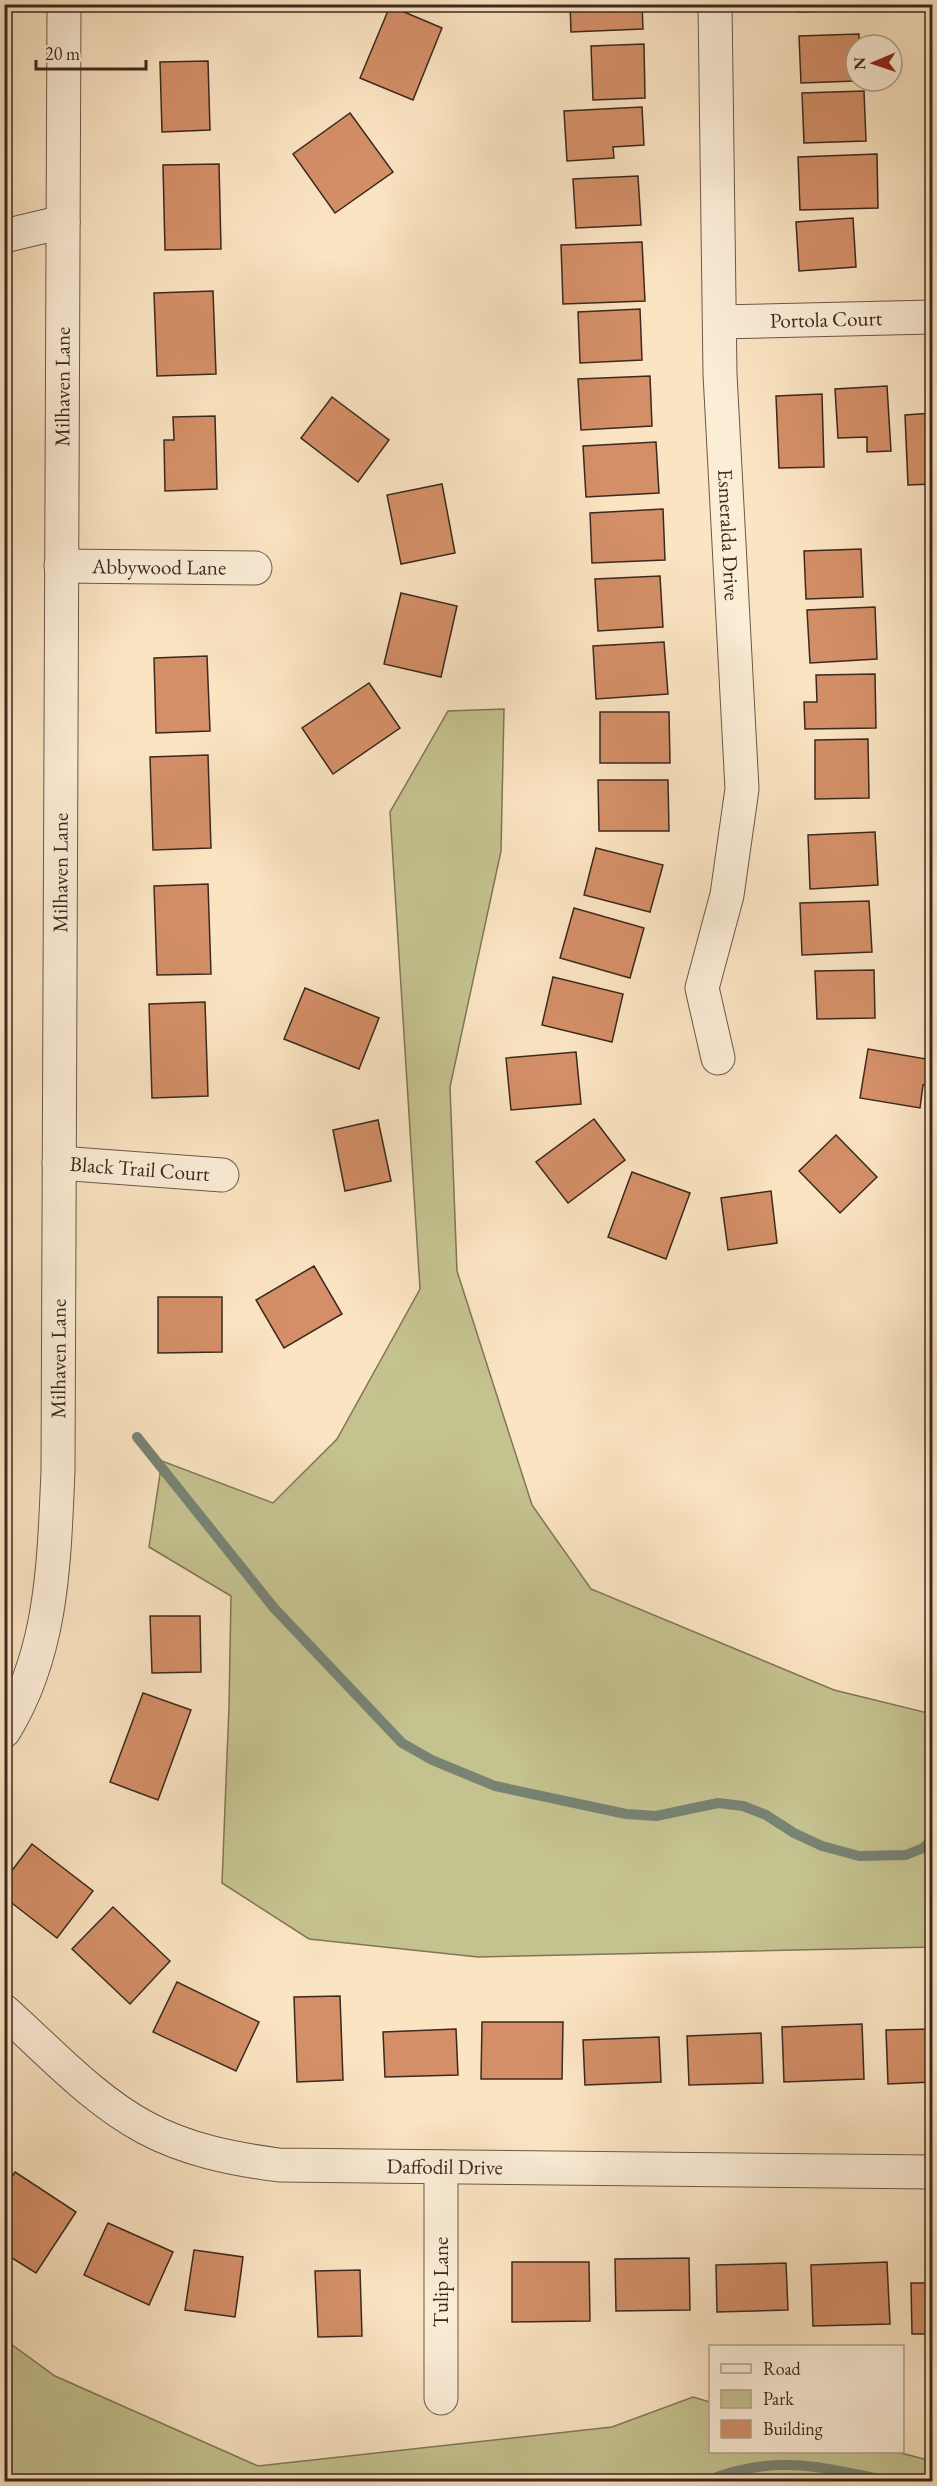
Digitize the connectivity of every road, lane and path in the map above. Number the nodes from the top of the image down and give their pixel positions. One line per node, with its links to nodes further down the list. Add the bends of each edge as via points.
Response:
1 (64, 4): 3 (street, Milhaven Lane)
2 (715, 4): 6 (street, Esmeralda Drive)
3 (63, 222): 4 (street); 7 (street, Milhaven Lane)
4 (4, 236)
5 (933, 317): 6 (street, Portola Court)
6 (720, 322): 9 (street, Esmeralda Drive, via 742,789 728,895 702,988)
7 (61, 566): 8 (street, Abbywood Lane); 10 (street, Milhaven Lane)
8 (255, 568)
9 (718, 1058)
10 (59, 1163): 11 (street, Black Trail Court); 12 (street, Milhaven Lane, via 54,1566 42,1643 30,1681)
11 (222, 1175)
12 (4, 1731)
13 (4, 2011): 14 (street, Daffodil Drive, via 122,2113 147,2129 185,2144 227,2158 279,2165)
14 (441, 2167): 15 (street, Daffodil Drive); 16 (street, Tulip Lane)
15 (933, 2172)
16 (441, 2398)

